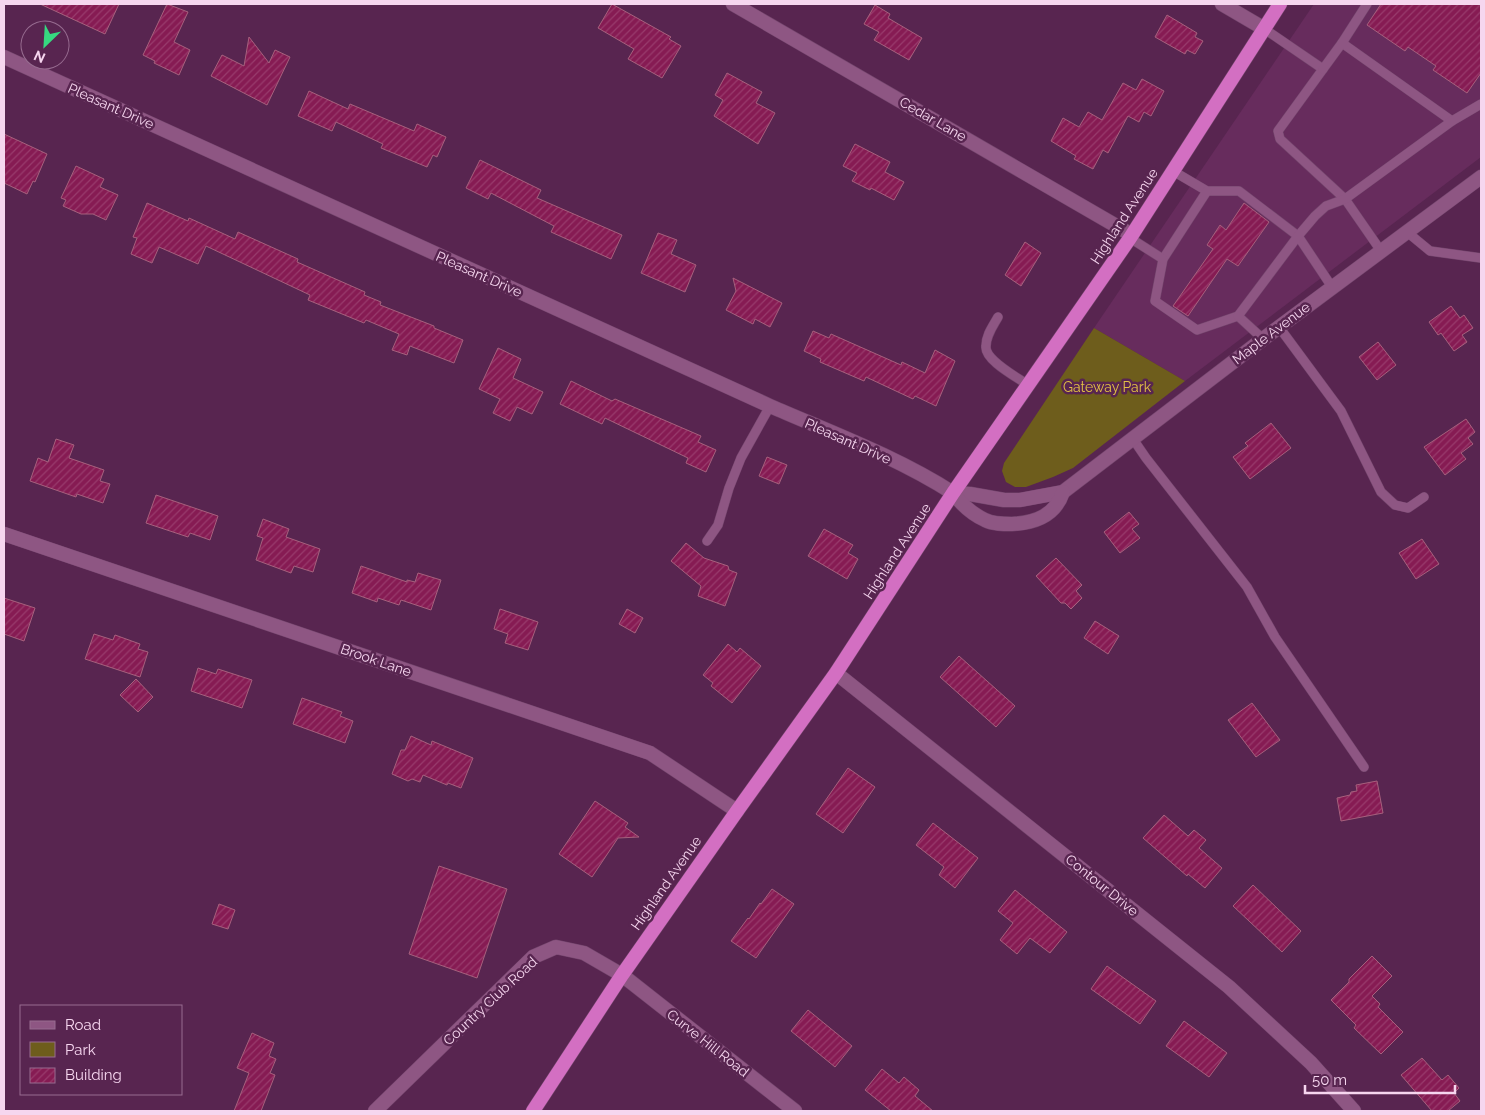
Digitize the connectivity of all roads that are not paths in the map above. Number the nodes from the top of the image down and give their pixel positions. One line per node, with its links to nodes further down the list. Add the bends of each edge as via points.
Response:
1 (733, 4): 16 (street, Cedar Lane)
2 (1222, 4): 5 (street)
3 (1280, 4): 5 (highway, Highland Avenue)
4 (1367, 4): 6 (lane)
5 (1263, 28): 8 (lane); 11 (highway, Highland Avenue)
6 (1342, 43): 8 (lane); 10 (lane)
7 (4, 57): 27 (street, Pleasant Drive)
8 (1323, 69): 14 (lane, via 1278,132 1288,148)
9 (1481, 104): 10 (lane)
10 (1452, 121): 14 (lane)
11 (1173, 170): 13 (lane); 16 (highway, Highland Avenue)
12 (1481, 177): 15 (street, Maple Avenue)
13 (1207, 191): 17 (lane, via 1239,191); 20 (lane)
14 (1345, 198): 17 (lane, via 1326,206); 18 (lane)
15 (1407, 232): 18 (street, Maple Avenue); 19 (lane, via 1430,250)
16 (1131, 236): 20 (lane); 26 (highway, Highland Avenue)
17 (1298, 236): 21 (lane); 22 (lane)
18 (1381, 251): 21 (street, Maple Avenue)
19 (1481, 258)
20 (1163, 259): 22 (lane, via 1155,301 1197,330)
21 (1332, 287): 24 (street, Maple Avenue)
22 (1238, 316): 25 (lane)
23 (998, 317): 26 (lane, via 988,334 985,348 990,358)
24 (1279, 327): 25 (street, Maple Avenue); 31 (lane, via 1341,411 1381,492 1395,504 1408,508)
25 (1263, 339): 28 (street, Maple Avenue)
26 (1028, 385): 30 (highway, Highland Avenue)
27 (770, 406): 30 (street, Pleasant Drive, via 897,462); 33 (lane, via 741,458 718,525)
28 (1134, 439): 29 (street, Maple Avenue); 35 (lane, via 1247,587 1275,637)
29 (1063, 492): 30 (street, Maple Avenue, via 1020,500); 30 (street, Maple Avenue, via 1055,508 1036,521 1003,524 987,522 974,514)
30 (954, 493): 34 (highway, Highland Avenue)
31 (1424, 497)
32 (4, 534): 36 (street, Brook Lane, via 650,753)
33 (707, 541)
34 (836, 674): 36 (highway, Highland Avenue); 41 (street, Contour Drive, via 1230,987 1311,1063)
35 (1364, 767)
36 (736, 811): 37 (highway, Highland Avenue)
37 (622, 975): 38 (street, Country Club Road, via 584,953 556,947 533,957); 39 (highway, Highland Avenue); 40 (street, Curve Hill Road)
38 (375, 1111)
39 (533, 1111)
40 (795, 1111)
41 (1354, 1111)

